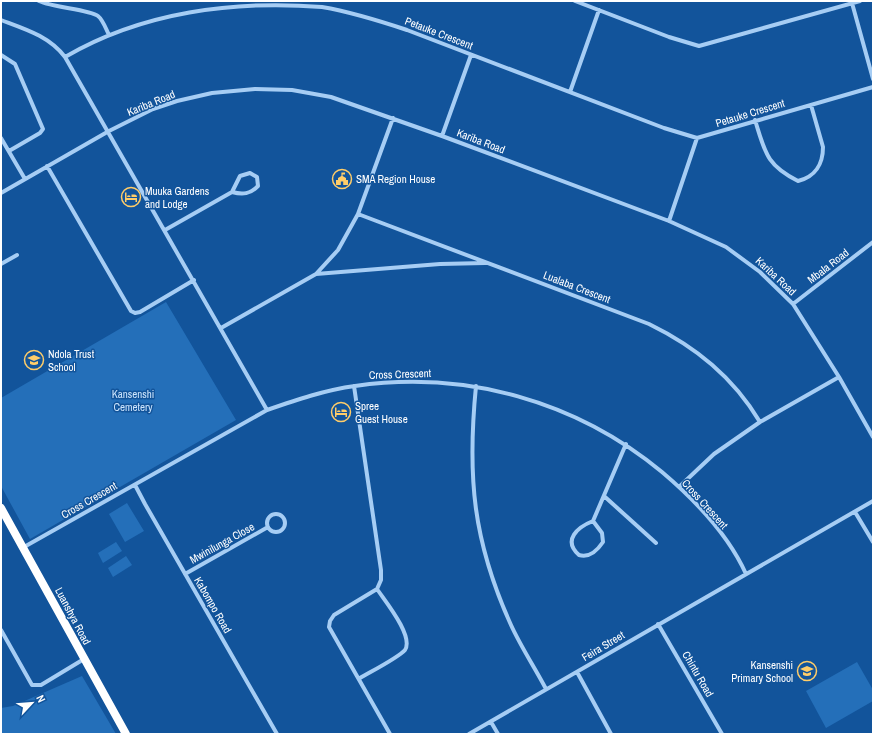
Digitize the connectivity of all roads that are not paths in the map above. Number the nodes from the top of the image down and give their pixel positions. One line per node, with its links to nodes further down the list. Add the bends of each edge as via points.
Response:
1 (39, 1): 8 (street, via 51,6 96,14)
2 (575, 1): 6 (street)
3 (860, 1): 5 (street)
4 (251, 2): 8 (street, Petauke Crescent, via 178,12 131,25); 10 (street, Petauke Crescent, via 337,10 389,24)
5 (852, 3): 6 (street, via 699,46); 12 (street)
6 (599, 10): 14 (street)
7 (1, 20): 11 (street, via 45,38)
8 (109, 35): 11 (street, Petauke Crescent)
9 (1, 55): 22 (street, via 15,64 43,129)
10 (471, 55): 14 (street, Petauke Crescent); 19 (street)
11 (65, 57): 18 (street)
12 (873, 79)
13 (873, 87): 15 (street, Petauke Crescent)
14 (570, 92): 21 (street, Petauke Crescent)
15 (811, 105): 17 (street, Petauke Crescent); 17 (street, via 824,148 822,160 813,174 806,179 798,181 773,165 765,151)
16 (393, 118): 18 (street, Kariba Road, via 318,94 282,89 241,89 205,94 168,104); 19 (street, Kariba Road); 27 (street)
17 (755, 120): 21 (street, Petauke Crescent)
18 (109, 131): 23 (street, Kariba Road); 29 (street)
19 (442, 136): 28 (street, Kariba Road)
20 (1, 138): 22 (street)
21 (697, 138): 28 (street)
22 (9, 151): 24 (street)
23 (47, 166): 24 (street, Kariba Road); 37 (street, via 130,311 140,312)
24 (25, 178): 26 (street, Kariba Road)
25 (232, 192): 25 (street, via 240,176 250,173 257,177 258,186 254,190 244,194); 29 (street)
26 (1, 193)
27 (358, 214): 31 (street, Lualaba Crescent); 36 (street, via 343,244)
28 (669, 221): 38 (street, Kariba Road, via 707,237 736,254 760,272)
29 (165, 230): 37 (street)
30 (873, 242): 38 (street, Mbala Road)
31 (463, 253): 33 (street); 34 (street, Lualaba Crescent)
32 (17, 255): 35 (street)
33 (460, 263): 34 (street); 36 (street)
34 (489, 263): 44 (street, Lualaba Crescent, via 649,324 681,341 712,363 726,377 751,406)
35 (1, 264)
36 (316, 274): 39 (street)
37 (194, 280): 39 (street)
38 (793, 304): 40 (street, Kariba Road)
39 (221, 328): 43 (street)
40 (839, 377): 44 (street); 45 (street, Kariba Road)
41 (354, 386): 42 (street, Cross Crescent, via 423,381); 43 (street, Cross Crescent, via 309,396); 60 (street, via 381,570)
42 (476, 386): 46 (street, Cross Crescent, via 558,409); 66 (street, via 471,469 484,554 512,627)
43 (268, 410): 47 (street, Cross Crescent)
44 (760, 422): 48 (street, via 714,454)
45 (873, 436)
46 (626, 444): 48 (street, Cross Crescent); 49 (street)
47 (135, 485): 57 (street, Cross Crescent); 58 (street, Kabompo Road)
48 (679, 487): 59 (street, Cross Crescent, via 721,533)
49 (604, 496): 53 (street); 56 (street)
50 (873, 501): 52 (street, Feira Street)
51 (1, 508): 57 (highway, Luanshya Road)
52 (855, 512): 55 (street); 59 (street, Feira Street)
53 (593, 521): 53 (street, via 579,527 575,532 573,546 579,555 594,552 603,542 602,534)
54 (268, 527): 54 (street, Mwinilunga Close, via 267,520 272,514 280,514 284,520 284,527 278,531); 58 (street, Mwinilunga Close)
55 (873, 542)
56 (656, 543)
57 (24, 547): 63 (highway, Luanshya Road)
58 (185, 574): 69 (street, Kabompo Road)
59 (746, 574): 61 (street, Feira Street)
60 (377, 590): 65 (street, via 397,619 407,643 405,650 397,656); 65 (street, via 344,608 330,621 332,634)
61 (658, 624): 64 (street, Feira Street); 74 (street, Chintu Road)
62 (1, 630): 63 (street, via 32,685 41,685)
63 (84, 660): 68 (highway, Luanshya Road)
64 (577, 672): 66 (street, Feira Street); 73 (street)
65 (360, 678): 70 (street)
66 (546, 689): 67 (street, Feira Street)
67 (491, 722): 71 (street, Feira Street); 72 (street)
68 (126, 734)
69 (277, 734)
70 (390, 734)
71 (469, 734)
72 (498, 734)
73 (611, 734)
74 (722, 734)

